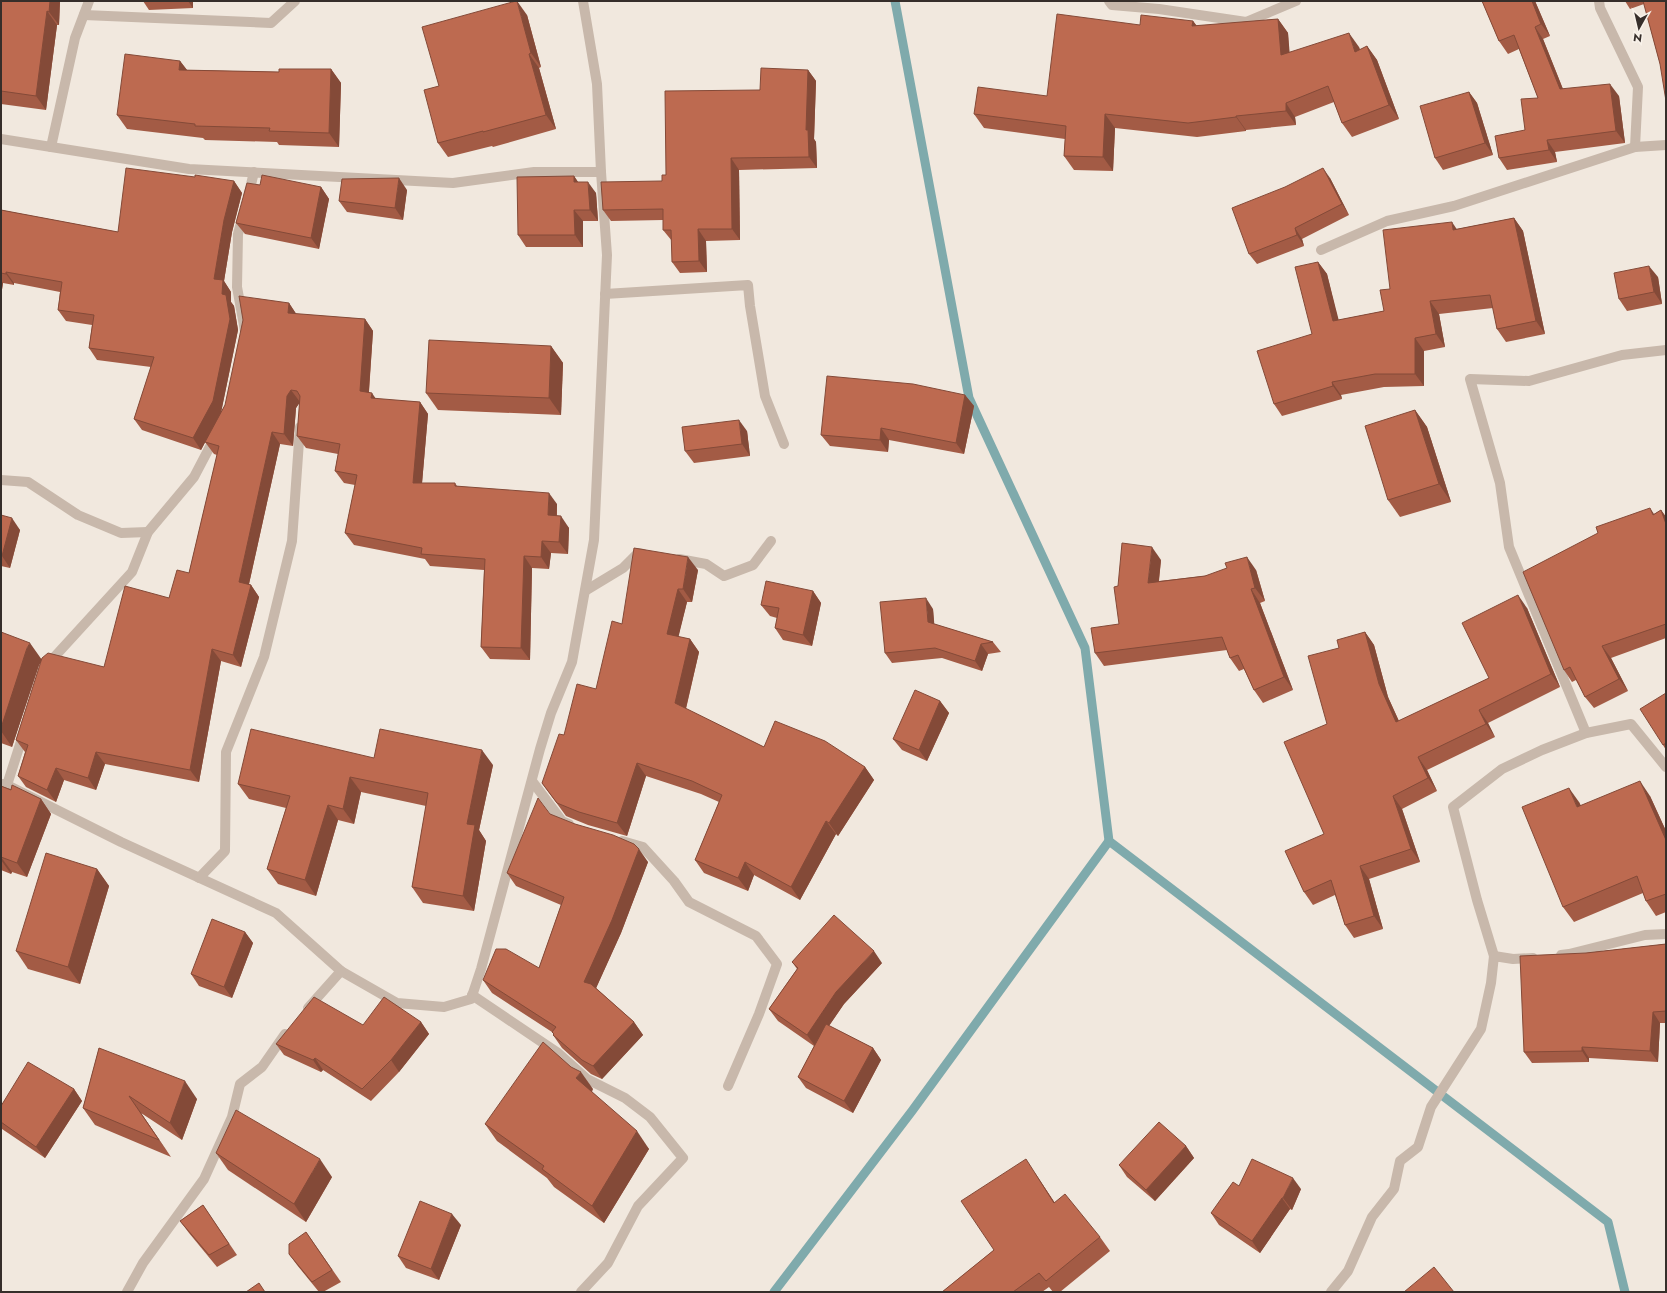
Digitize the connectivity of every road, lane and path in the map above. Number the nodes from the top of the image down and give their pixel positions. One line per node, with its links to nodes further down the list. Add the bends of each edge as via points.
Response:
1 (89, 1): 7 (street)
2 (295, 1): 7 (street, via 271,23)
3 (583, 1): 13 (street, via 597,84)
4 (1109, 1): 5 (street, via 1112,5 1246,22)
5 (1296, 1)
6 (1599, 1): 11 (street, via 1638,87)
7 (84, 15): 10 (street, via 75,38)
8 (1, 139): 10 (street)
9 (1666, 145): 11 (street)
10 (51, 147): 12 (street, via 189,168)
11 (1635, 147): 14 (street, via 1454,206 1387,221)
12 (254, 172): 13 (street, via 453,183 534,172); 16 (street, via 238,234 237,287 245,330)
13 (601, 172): 15 (street, via 607,255)
14 (1322, 250)
15 (605, 294): 20 (street, via 748,285 765,396); 26 (street, via 594,540)
16 (243, 338)
17 (1666, 350): 29 (street, via 1622,355 1529,381 1470,379 1500,483 1509,547)
18 (301, 415): 35 (street, via 292,541 264,657 226,752 225,851)
19 (219, 428): 22 (street, via 194,477)
20 (784, 444)
21 (1, 480): 22 (street, via 28,482 78,515 121,533)
22 (148, 532): 27 (street, via 132,572 45,667)
23 (771, 541): 25 (street, via 753,565 724,576 706,564)
24 (654, 555): 26 (street, via 638,553 623,568)
25 (669, 557)
26 (585, 591): 31 (street, via 572,662 551,713)
27 (43, 674)
28 (26, 726): 32 (street)
29 (1586, 733): 30 (street, via 1631,724); 37 (street, via 1502,769 1453,807)
30 (1666, 767)
31 (532, 781): 33 (street, via 562,821); 39 (street)
32 (4, 784): 35 (street)
33 (580, 829)
34 (614, 839): 42 (street, via 643,847 674,880 689,902 756,936 777,964)
35 (199, 878): 38 (street, via 276,913)
36 (1666, 934): 37 (street, via 1645,935 1570,954 1513,959)
37 (1494, 956): 45 (street, via 1481,1029 1431,1107 1418,1147 1400,1161 1394,1189 1372,1217 1348,1271)
38 (341, 971): 39 (street, via 397,1003 444,1007 471,999); 40 (street)
39 (472, 995): 44 (street, via 558,1053 587,1079 626,1098 650,1117 683,1158 638,1206 608,1263)
40 (301, 1016)
41 (291, 1027): 43 (street, via 262,1067 240,1084 232,1117 204,1179 142,1263)
42 (728, 1086)
43 (127, 1292)
44 (581, 1292)
45 (1331, 1292)

